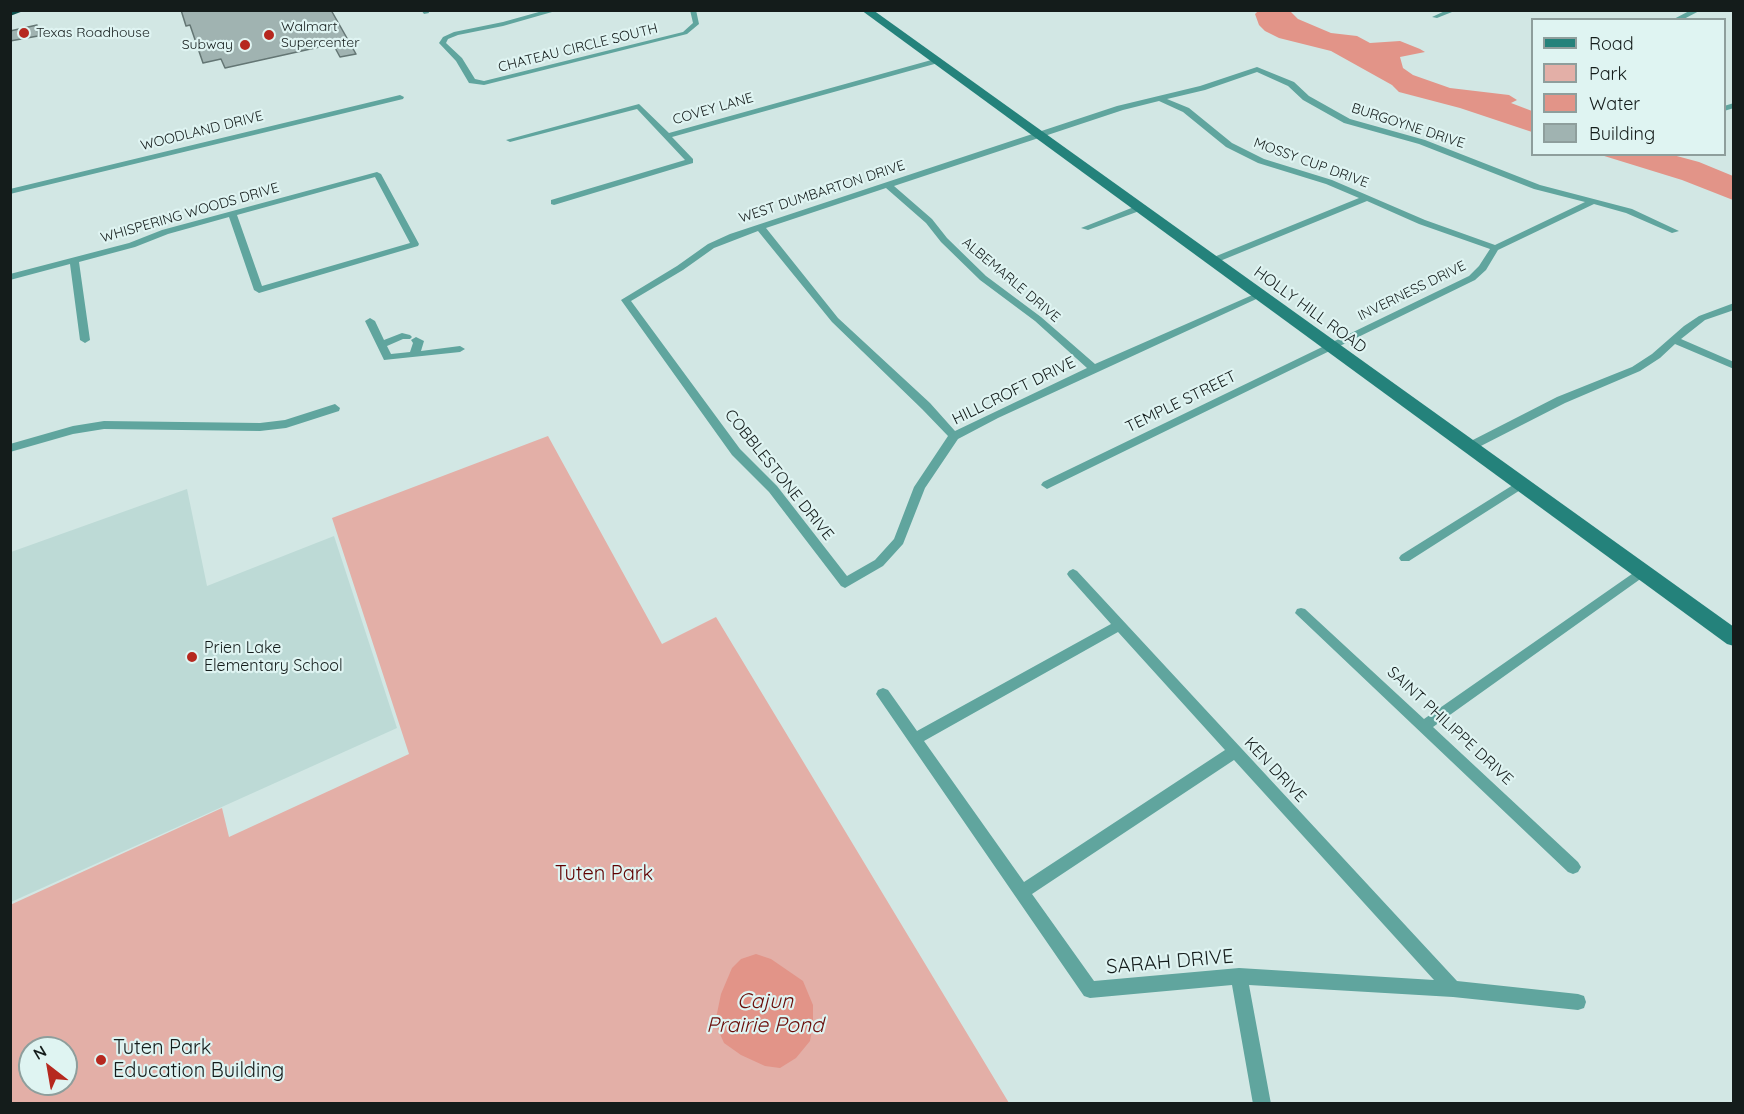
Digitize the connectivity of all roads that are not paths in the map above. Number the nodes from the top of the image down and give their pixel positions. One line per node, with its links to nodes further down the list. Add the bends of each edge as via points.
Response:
1 (21, 10): 7 (highway)
2 (556, 10): 3 (street, CHATEAU CIRCLE SOUTH, via 451,35 442,43 472,81 484,83 685,33 696,24)
3 (693, 10)
4 (866, 10): 10 (street, HOLLY HILL ROAD)
5 (1454, 10): 8 (street)
6 (1698, 10): 9 (street)
7 (10, 13)
8 (1435, 17)
9 (1680, 18)
10 (935, 61): 14 (street, HOLLY HILL ROAD); 15 (street, COVEY LANE)
11 (1257, 69): 13 (street, WEST DUMBARTON DRIVE); 20 (street, BURGOYNE DRIVE, via 1291,84 1306,98 1347,121 1422,142 1537,187)
12 (400, 97): 18 (street, WOODLAND DRIVE)
13 (1162, 99): 14 (street, WEST DUMBARTON DRIVE, via 1120,108); 19 (street, MOSSY CUP DRIVE, via 1186,110 1216,137 1244,153)
14 (1038, 135): 17 (street, WEST DUMBARTON DRIVE); 22 (street, HOLLY HILL ROAD)
15 (668, 136): 16 (street, via 639,106); 21 (street, COVEY LANE, via 690,161)
16 (510, 140)
17 (888, 184): 24 (street, WEST DUMBARTON DRIVE); 42 (street, ALBEMARLE DRIVE, via 983,278 1038,319)
18 (10, 192)
19 (1367, 198): 27 (street, MOSSY CUP DRIVE); 29 (street)
20 (1594, 201): 26 (street, BURGOYNE DRIVE); 27 (street, INVERNESS DRIVE)
21 (554, 202)
22 (1139, 208): 25 (street); 29 (street, HOLLY HILL ROAD)
23 (232, 214): 23 (street, WHISPERING WOODS DRIVE, via 259,290 415,244 377,174); 28 (street, WHISPERING WOODS DRIVE)
24 (760, 227): 32 (street, WEST DUMBARTON DRIVE, via 711,246); 44 (street, via 835,320)
25 (1085, 228)
26 (1675, 231)
27 (1495, 248): 38 (street, INVERNESS DRIVE, via 1472,278)
28 (74, 261): 30 (street, WHISPERING WOODS DRIVE); 35 (street)
29 (1212, 261): 31 (street, HOLLY HILL ROAD)
30 (10, 277)
31 (1260, 295): 38 (street, HOLLY HILL ROAD); 42 (street, HILLCROFT DRIVE)
32 (626, 300): 52 (street, COBBLESTONE DRIVE, via 736,452 773,489)
33 (1733, 306): 36 (street, via 1702,318)
34 (370, 321): 37 (street)
35 (85, 340)
36 (1676, 340): 41 (street); 45 (street, via 1636,369 1560,400)
37 (382, 345): 40 (street, via 388,358); 40 (street, via 402,336 419,341)
38 (1329, 346): 45 (street, HOLLY HILL ROAD); 48 (street, TEMPLE STREET)
39 (460, 349): 40 (street)
40 (414, 355)
41 (1734, 366)
42 (1094, 369): 44 (street, HILLCROFT DRIVE)
43 (334, 408): 46 (street, via 286,424 260,427 104,425)
44 (954, 436): 52 (street, HILLCROFT DRIVE, via 920,487 899,541 873,567)
45 (1469, 447): 47 (street, HOLLY HILL ROAD)
46 (10, 448)
47 (1521, 484): 49 (street); 50 (street, HOLLY HILL ROAD)
48 (1047, 485)
49 (1405, 558)
50 (1642, 572): 55 (street, HOLLY HILL ROAD); 57 (street)
51 (1073, 574): 54 (street, KEN DRIVE)
52 (845, 583)
53 (1301, 613): 57 (street, SAINT PHILIPPE DRIVE)
54 (1118, 626): 58 (street); 59 (street, KEN DRIVE)
55 (1734, 638)
56 (884, 694): 58 (street, SARAH DRIVE)
57 (1424, 726): 60 (street, SAINT PHILIPPE DRIVE)
58 (915, 739): 61 (street, SARAH DRIVE)
59 (1234, 752): 61 (street); 63 (street, KEN DRIVE)
60 (1573, 867)
61 (1022, 892): 62 (street, SARAH DRIVE, via 1090,990)
62 (1239, 976): 63 (street, SARAH DRIVE); 65 (street)
63 (1453, 989): 64 (street, SARAH DRIVE)
64 (1578, 1002)
65 (1262, 1104)

